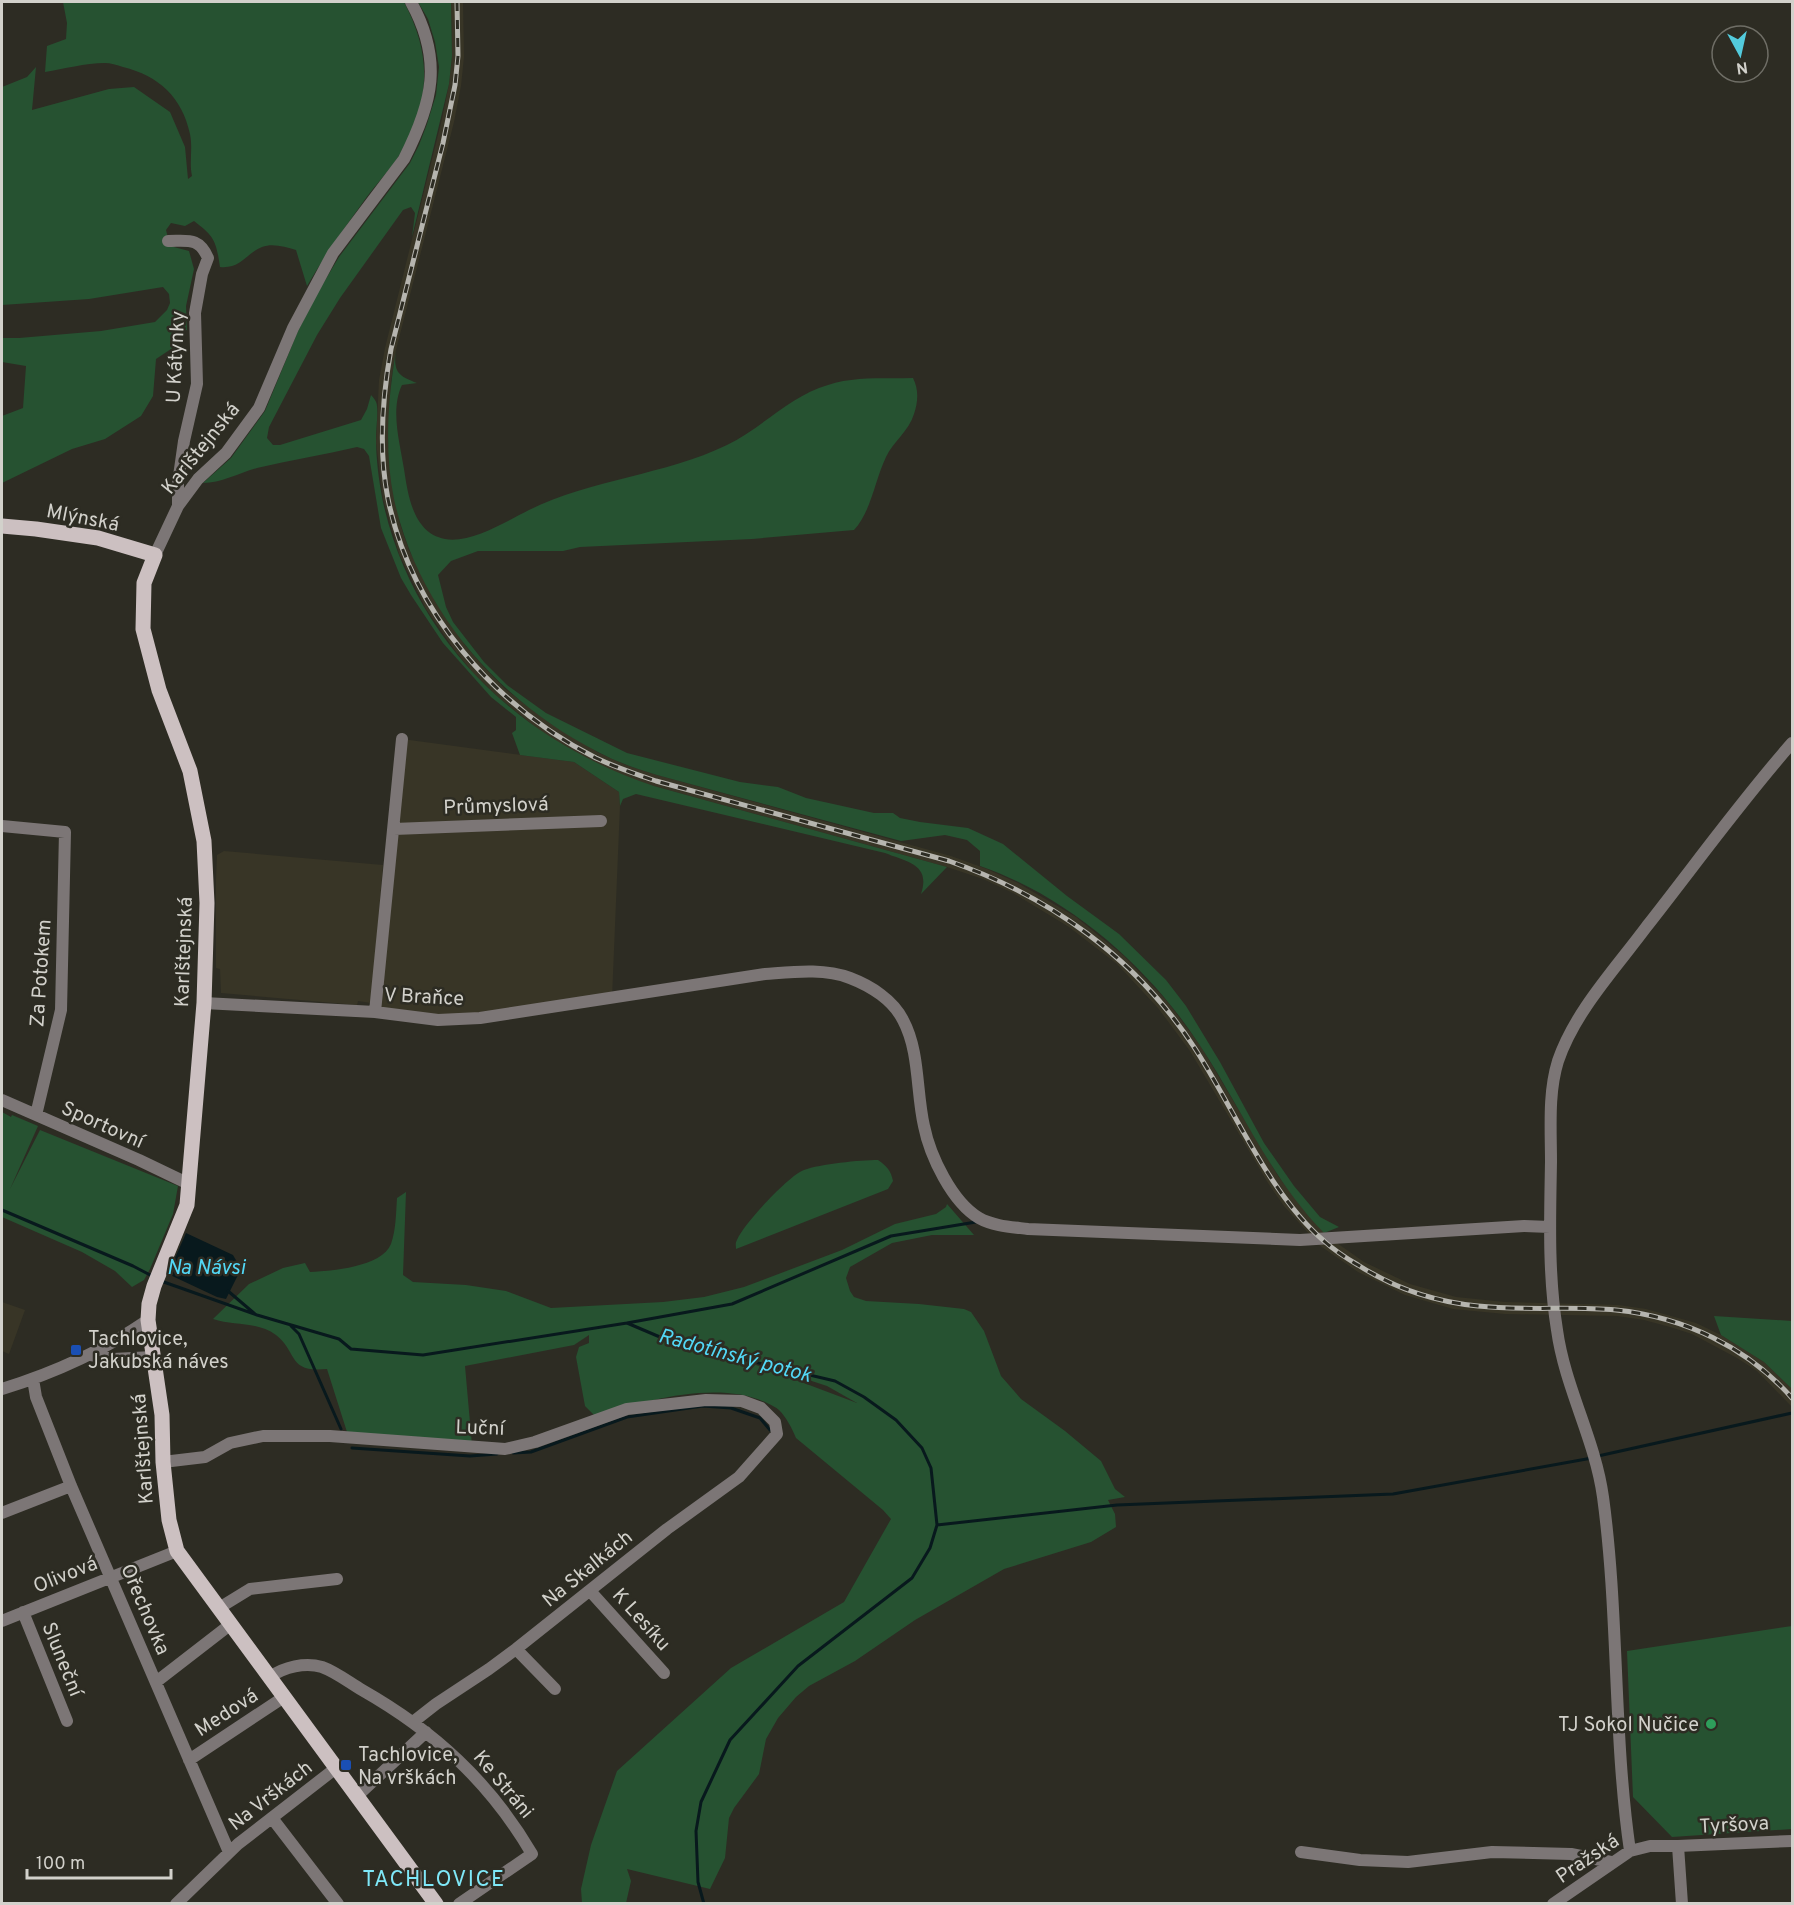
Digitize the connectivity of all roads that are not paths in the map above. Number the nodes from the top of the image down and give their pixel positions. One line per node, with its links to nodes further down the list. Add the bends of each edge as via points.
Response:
1 (411, 2): 3 (street, Karlštejnská, via 422,21 432,67 429,94 413,142 323,271 293,328 259,408 226,453 198,479)
2 (168, 241): 3 (street, U Kátynky, via 192,241 203,247 208,258 195,313 197,384 184,441)
3 (178, 506): 5 (street, Karlštejnská)
4 (2, 526): 5 (main road, Mlýnská, via 98,538)
5 (155, 555): 11 (main road, Karlštejnská, via 144,583 143,629 159,690 190,771 204,841)
6 (402, 739): 10 (street)
7 (1792, 742): 16 (street, via 1590,1001 1568,1039 1553,1079)
8 (600, 821): 10 (street, Průmyslová)
9 (2, 826): 14 (street, Za Potokem, via 65,832 61,1010)
10 (394, 829): 12 (street)
11 (204, 1003): 12 (street, V Braňce); 15 (main road, Karlštejnská)
12 (375, 1012): 16 (street, V Braňce, via 438,1020 480,1018 765,974 826,973 850,978 876,991 902,1018 912,1040 924,1127 939,1169 953,1193 981,1219 1005,1226 1300,1240)
13 (2, 1101): 14 (street, Sportovní)
14 (36, 1115): 15 (street, Sportovní)
15 (189, 1184): 17 (main road, Karlštejnská, via 187,1205 157,1279)
16 (1550, 1227): 49 (street, via 1561,1357 1597,1463 1603,1498 1622,1799)
17 (148, 1320): 18 (street); 19 (main road, Karlštejnská)
18 (90, 1355): 19 (street, via 113,1359); 20 (street)
19 (153, 1357): 23 (main road, Karlštejnská, via 162,1415)
20 (33, 1379): 21 (street); 24 (street, Ořechovka, via 36,1397)
21 (2, 1389)
22 (777, 1434): 23 (street, Luční, via 775,1422 761,1408 742,1401 706,1400 627,1409 506,1449 330,1436 263,1436 230,1443 206,1457); 29 (street, Na Skalkách, via 739,1476)
23 (163, 1462): 26 (main road, Karlštejnská, via 169,1520)
24 (71, 1486): 25 (street); 27 (street, Ořechovka)
25 (2, 1513)
26 (177, 1551): 27 (street, Olivová); 30 (main road, Karlštejnská)
27 (111, 1577): 31 (street, Olivová); 37 (street, Ořechovka)
28 (337, 1579): 30 (street, via 250,1588)
29 (591, 1592): 34 (street, Na Skalkách); 35 (street, K Lesíku)
30 (219, 1608): 33 (main road, Karlštejnská)
31 (23, 1612): 32 (street, Olivová); 40 (street, Sluneční)
32 (2, 1621)
33 (231, 1624): 36 (main road, Karlštejnská); 37 (street)
34 (516, 1649): 38 (street); 41 (street, Na Skalkách)
35 (664, 1673)
36 (270, 1677): 39 (main road, Karlštejnská); 41 (street, Ke Stráni, via 287,1668 322,1667)
37 (156, 1682): 43 (street, Ořechovka)
38 (555, 1689)
39 (284, 1697): 43 (street, Medová); 44 (main road, Karlštejnská)
40 (67, 1721)
41 (413, 1722): 42 (street, Ke Stráni)
42 (426, 1732): 45 (street); 56 (street, Ke Stráni, via 468,1769 515,1825 532,1854)
43 (189, 1760): 50 (street, Ořechovka)
44 (336, 1768): 45 (main road, Karlštejnská); 46 (street, Na Vrškách)
45 (357, 1797): 55 (main road, Karlštejnská)
46 (272, 1818): 50 (street, Na Vrškách); 54 (street)
47 (1792, 1841): 48 (street, Tyršova)
48 (1678, 1846): 49 (street, Pražská); 58 (street)
49 (1630, 1851): 52 (street, Pražská)
50 (229, 1852): 53 (street, Na Vrškách)
51 (1301, 1852): 52 (street, via 1408,1862 1503,1852 1571,1854)
52 (1611, 1862): 57 (street, Pražská)
53 (176, 1904)
54 (338, 1904)
55 (436, 1904)
56 (459, 1904)
57 (1553, 1904)
58 (1682, 1904)

